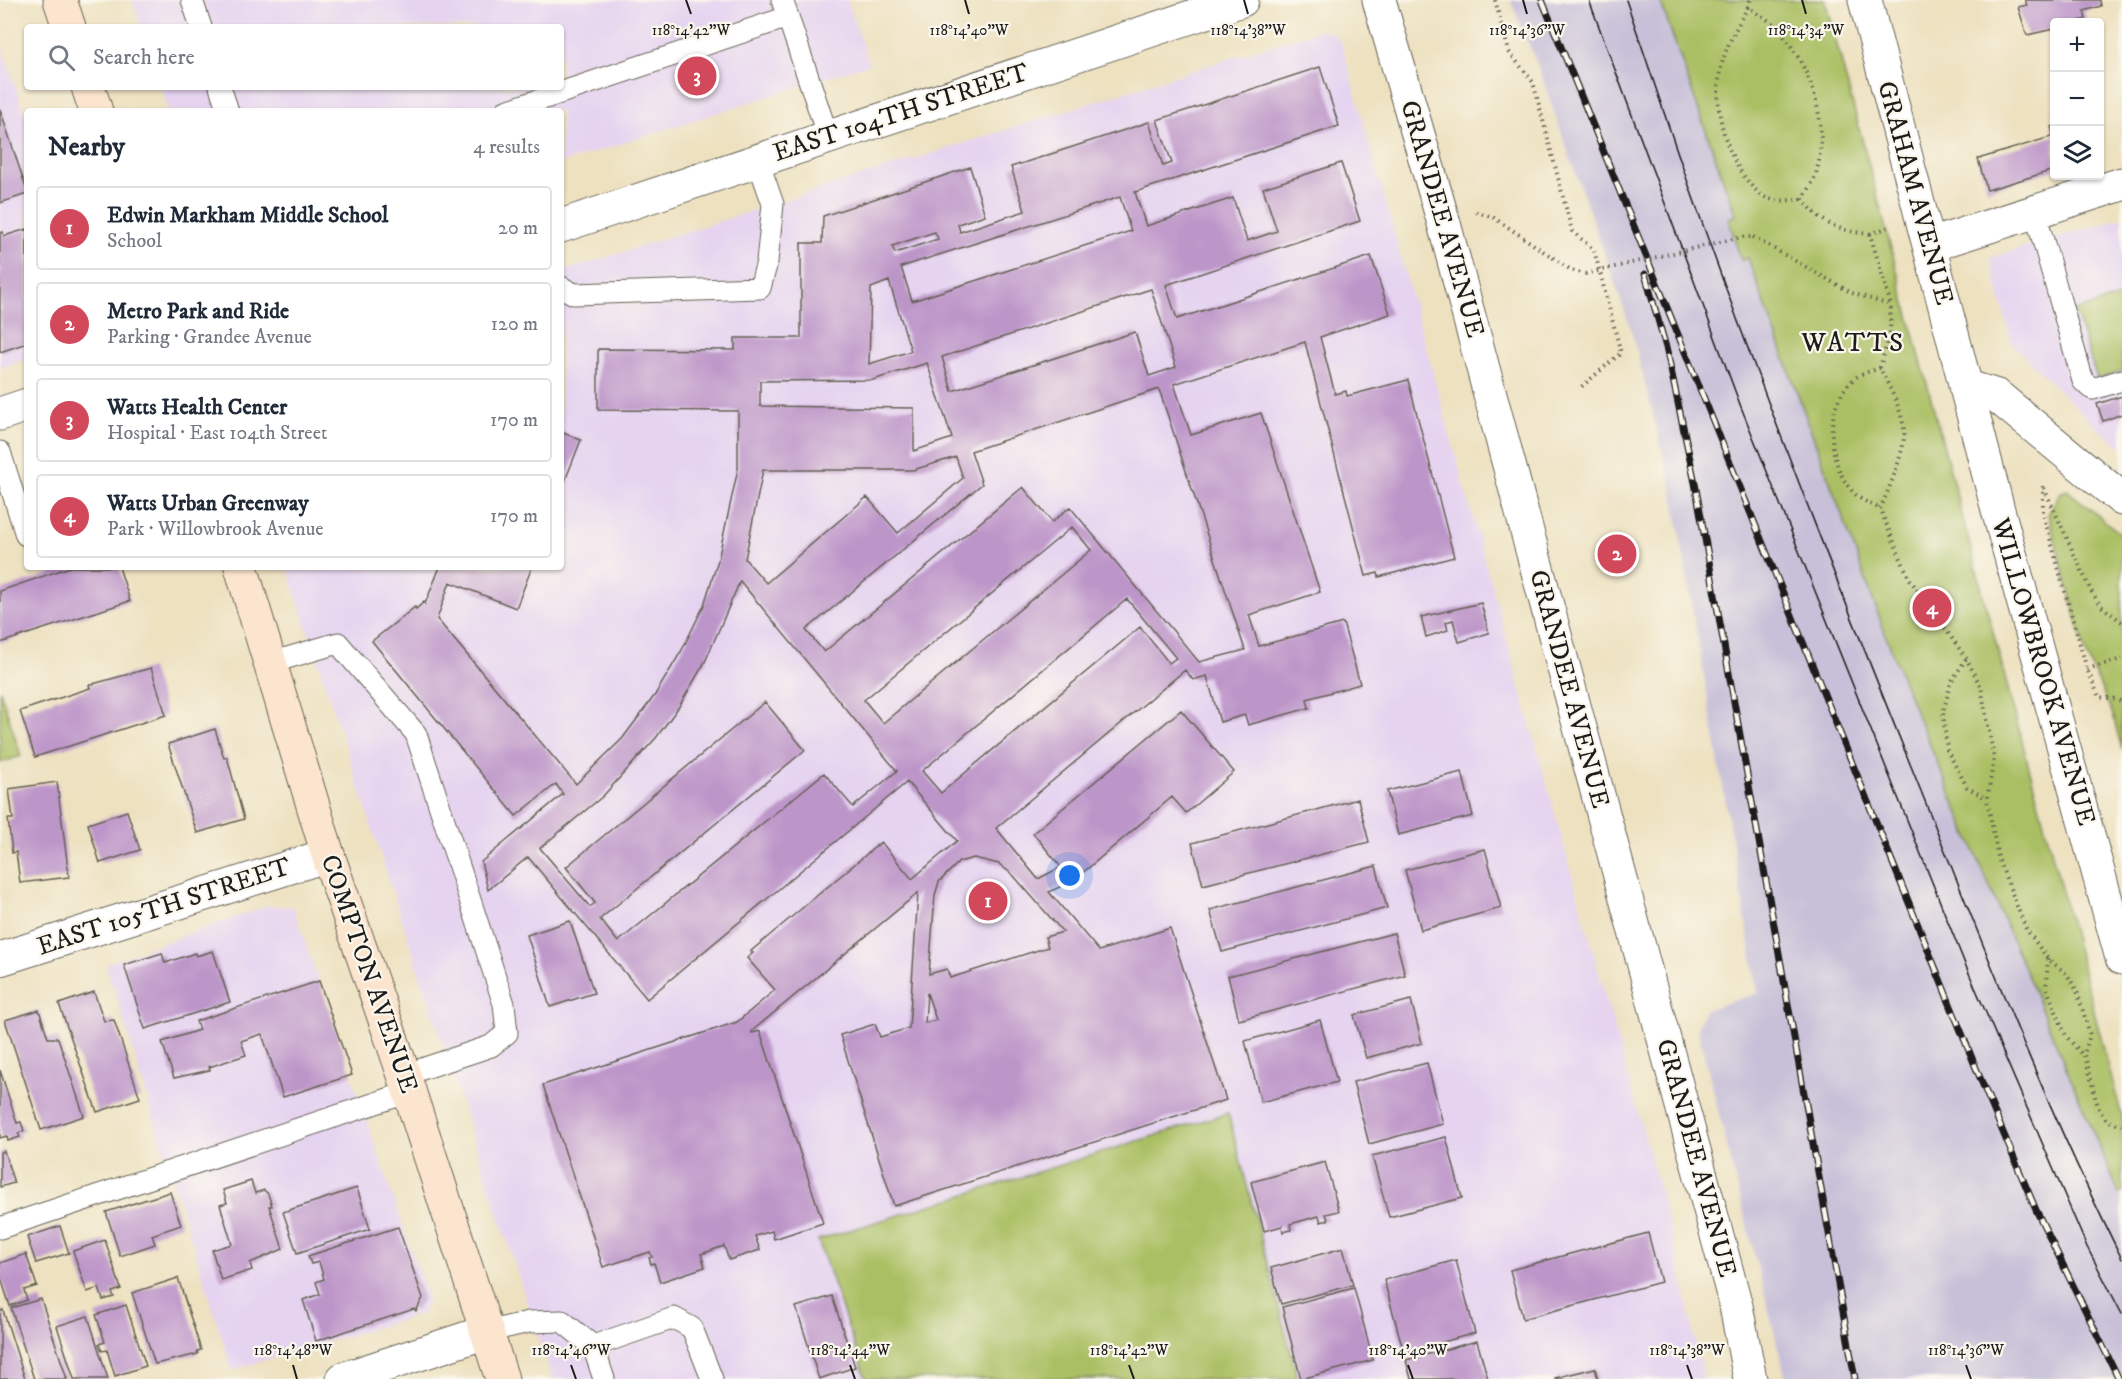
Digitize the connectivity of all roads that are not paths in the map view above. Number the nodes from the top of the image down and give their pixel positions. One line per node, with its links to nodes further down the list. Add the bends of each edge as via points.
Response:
1 (60, 0): 7 (main road)
2 (192, 0): 8 (lane)
3 (1242, 0): 16 (street, EAST 104TH STREET)
4 (1380, 0): 43 (street, GRANDEE AVENUE, via 1736,1306)
5 (1864, 0): 21 (street, GRAHAM AVENUE)
6 (785, 8): 12 (lane); 16 (lane)
7 (68, 24)
8 (200, 24)
9 (89, 90): 13 (main road)
10 (221, 90): 14 (lane)
11 (563, 90): 15 (lane)
12 (564, 90)
13 (95, 108)
14 (227, 108)
15 (514, 108)
16 (828, 137): 17 (street, EAST 104TH STREET)
17 (758, 161): 20 (street, EAST 104TH STREET); 22 (lane, via 773,204 760,288 574,294)
18 (2122, 184): 19 (street)
19 (2035, 212): 21 (street); 23 (lane, via 2083,381 2093,389)
20 (564, 225)
21 (1930, 245): 24 (street, GRAHAM AVENUE)
22 (564, 289)
23 (2122, 380)
24 (1965, 386): 28 (street, via 1997,396); 33 (street, WILLOWBROOK AVENUE)
25 (24, 406): 26 (street)
26 (0, 414)
27 (0, 452): 29 (lane)
28 (2122, 499)
29 (24, 529)
30 (243, 570): 31 (main road, COMPTON AVENUE)
31 (270, 663): 32 (main road, COMPTON AVENUE); 35 (lane, via 338,643 416,734 454,847 504,1004 507,1033 491,1046)
32 (328, 855): 34 (street, EAST 105TH STREET); 35 (main road, COMPTON AVENUE)
33 (2122, 958)
34 (0, 959)
35 (406, 1083): 36 (lane); 37 (main road, COMPTON AVENUE)
36 (0, 1228)
37 (486, 1332): 38 (lane, via 529,1322 562,1321); 39 (street); 40 (main road, COMPTON AVENUE)
38 (592, 1346): 41 (lane); 42 (lane, via 674,1318 692,1328)
39 (343, 1379)
40 (502, 1379)
41 (604, 1379)
42 (712, 1379)
43 (1750, 1379)

